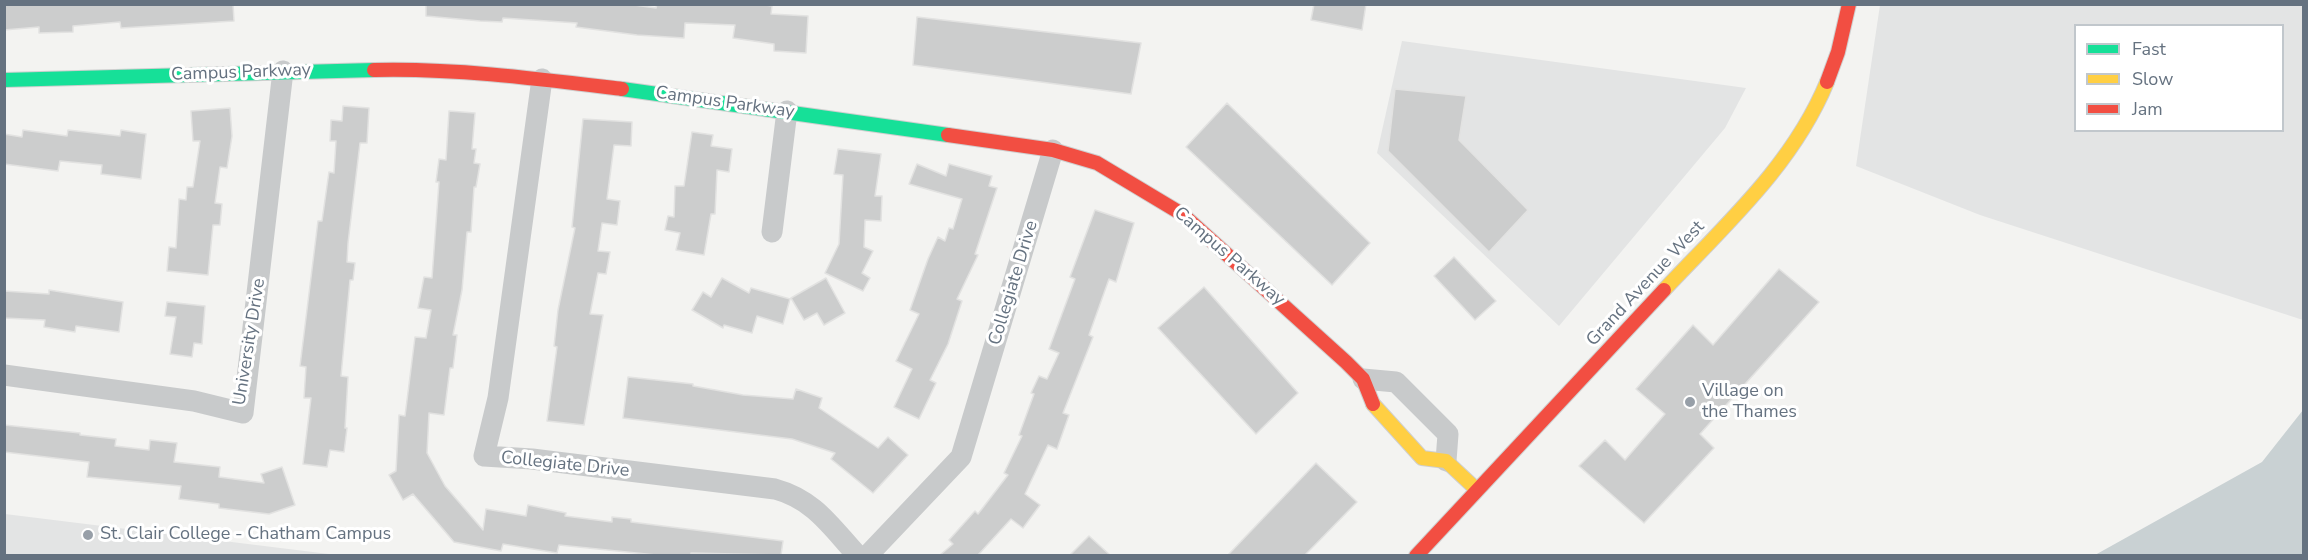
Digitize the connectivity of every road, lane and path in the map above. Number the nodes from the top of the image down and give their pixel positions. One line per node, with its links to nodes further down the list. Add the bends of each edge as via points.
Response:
1 (1849, 4): 11 (street, Grand Avenue West, via 1834,71 1815,112 1779,166)
2 (283, 71): 3 (street, Campus Parkway, via 407,69); 4 (street, Campus Parkway); 8 (street, University Drive, via 243,413 194,401)
3 (542, 79): 5 (street, Campus Parkway); 12 (street, Collegiate Drive, via 498,398 484,456 775,489 809,503)
4 (4, 80)
5 (787, 111): 6 (street, Campus Parkway); 7 (street)
6 (1053, 150): 9 (street, Campus Parkway, via 1097,163 1182,214 1321,336); 13 (street, Collegiate Drive, via 961,458)
7 (772, 232)
8 (4, 375)
9 (1363, 379): 10 (street, Campus Parkway, via 1375,409 1422,458); 10 (street, via 1396,382 1448,434)
10 (1446, 461): 11 (street, Campus Parkway)
11 (1476, 489): 14 (street, Grand Avenue West)
12 (858, 555)
13 (867, 555)
14 (1416, 555)

